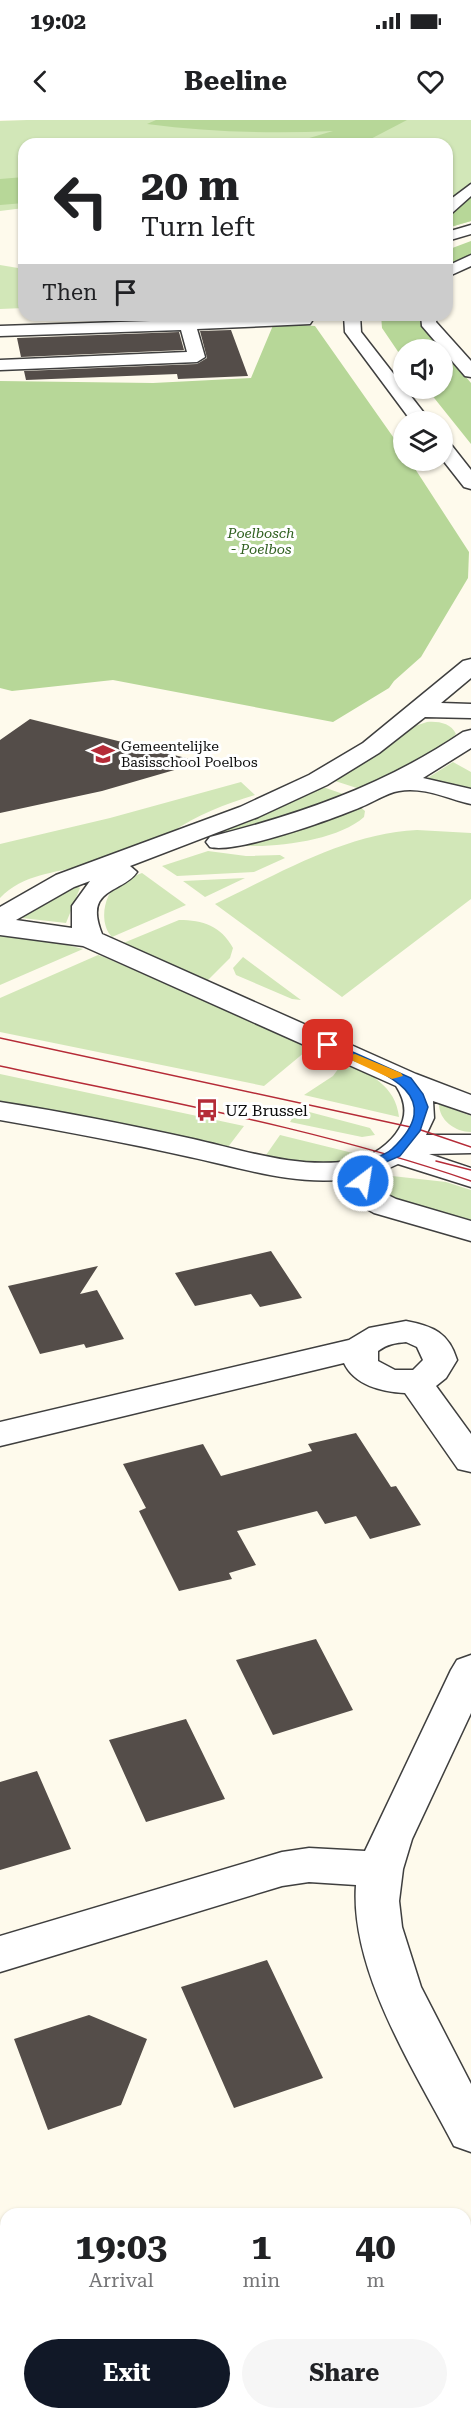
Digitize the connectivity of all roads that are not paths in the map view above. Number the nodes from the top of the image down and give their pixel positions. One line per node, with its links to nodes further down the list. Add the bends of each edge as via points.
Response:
1 (471, 188): 2 (street)
2 (453, 204)
3 (471, 229): 4 (street)
4 (453, 235)
5 (471, 260): 6 (street)
6 (453, 269)
7 (139, 321): 15 (street)
8 (175, 321): 14 (street)
9 (244, 321): 14 (street)
10 (313, 321): 11 (street, via 328,325)
11 (346, 321)
12 (351, 321): 18 (street, via 364,347)
13 (429, 321): 17 (street)
14 (187, 324): 16 (street, via 197,357)
15 (0, 331)
16 (0, 364)
17 (471, 372)
18 (413, 411)
19 (453, 459): 20 (street)
20 (470, 479)
21 (471, 666): 22 (street)
22 (420, 710): 23 (street); 27 (street, via 371,748 304,787 225,822 50,888)
23 (471, 711)
24 (465, 750): 25 (street)
25 (396, 783): 26 (street, via 433,786); 29 (street, via 299,821 193,848 120,873 98,886 86,901 83,920)
26 (471, 797)
27 (0, 918)
28 (0, 927): 29 (street)
29 (90, 939): 30 (street)
30 (406, 1080): 31 (street); 33 (street, via 422,1107)
31 (471, 1105)
32 (0, 1111): 35 (street, via 286,1169)
33 (404, 1143): 34 (street); 35 (street); 36 (street)
34 (465, 1146)
35 (358, 1169): 37 (street, via 376,1201 385,1206)
36 (471, 1178)
37 (471, 1231)
38 (361, 1348): 39 (street, via 361,1364 377,1377 395,1382); 39 (street, via 375,1336 397,1331 422,1336 440,1353 438,1367); 40 (street)
39 (414, 1381): 41 (street)
40 (0, 1434)
41 (471, 1460)
42 (471, 1670): 43 (street, via 393,1832)
43 (381, 1869): 44 (street, via 318,1865 282,1869); 45 (street, via 377,1900 380,1933 391,1967)
44 (0, 1954)
45 (471, 2131)

